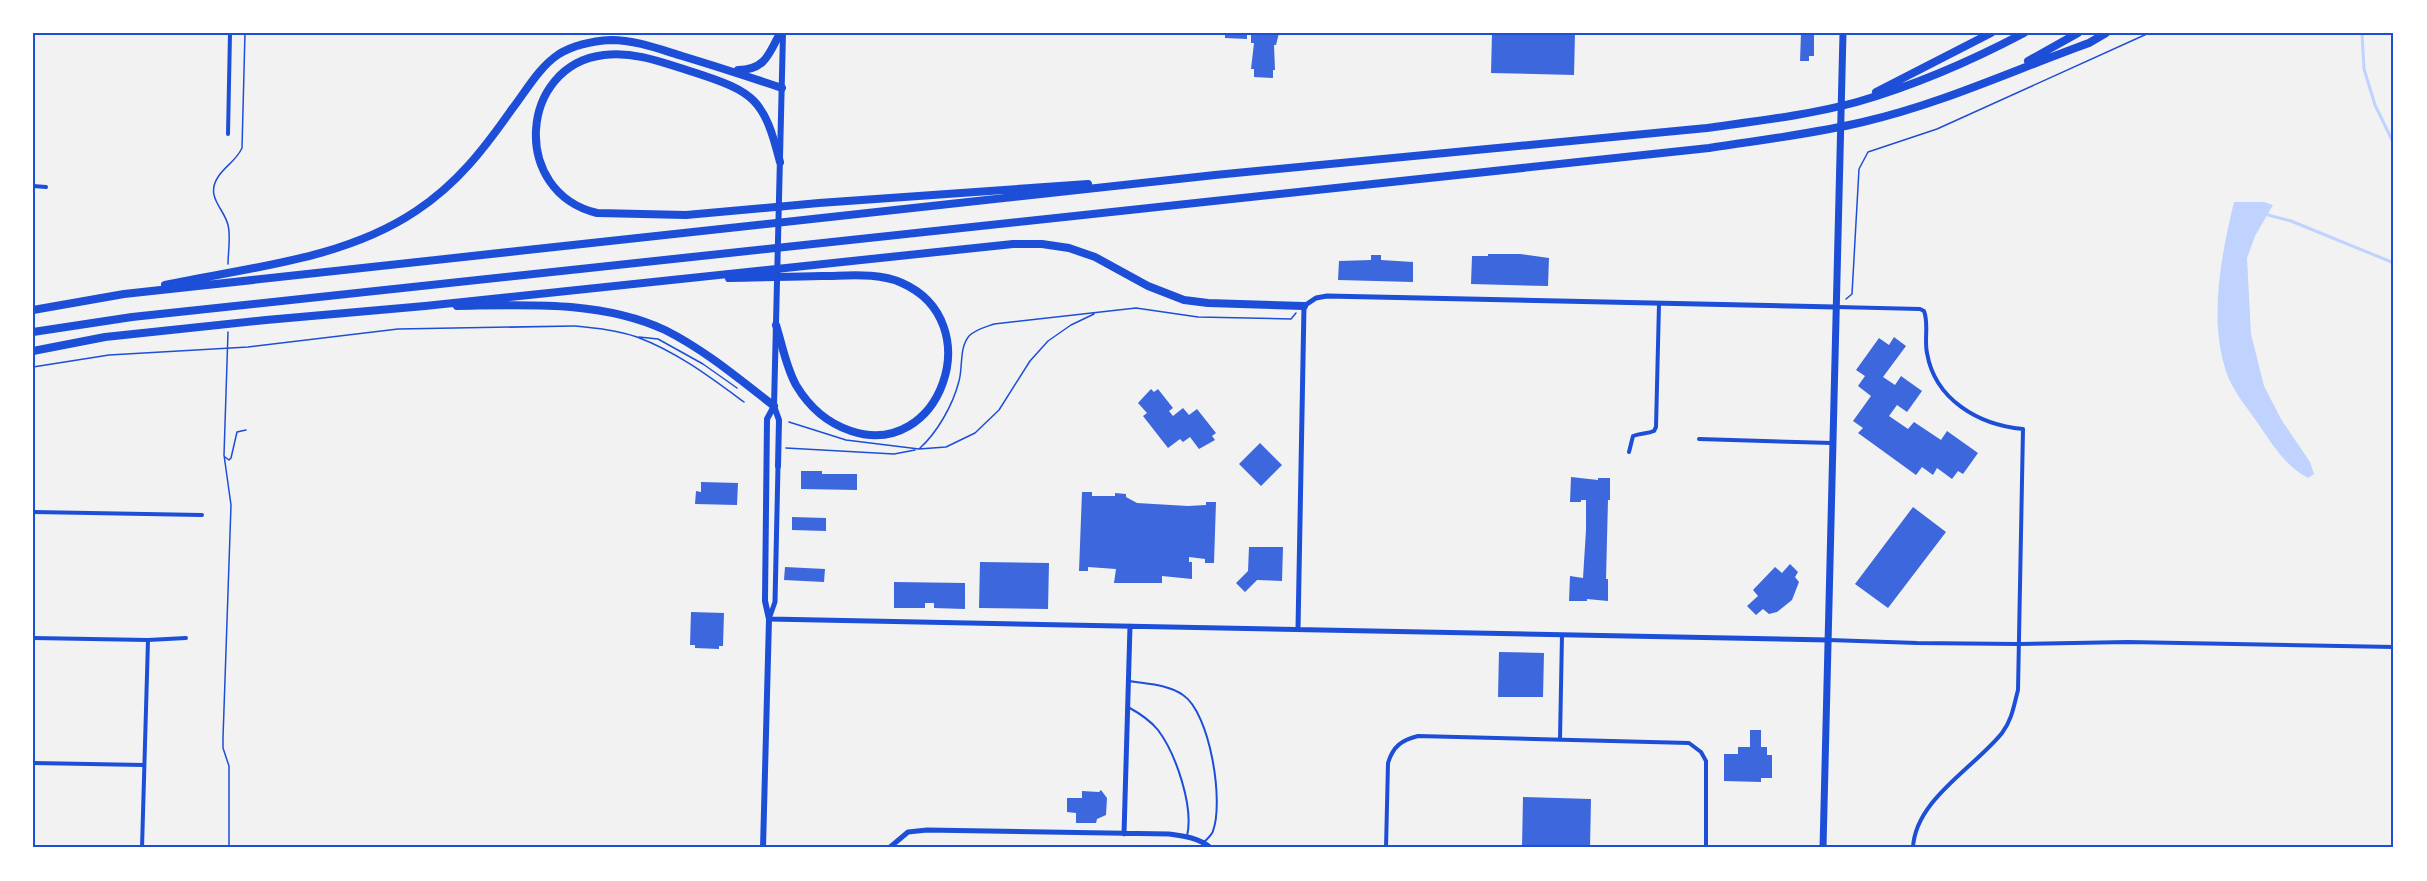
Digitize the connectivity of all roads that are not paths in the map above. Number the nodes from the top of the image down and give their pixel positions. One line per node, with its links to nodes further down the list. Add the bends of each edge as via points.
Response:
1 (230, 33): 12 (street)
2 (781, 33): 8 (highway, via 759,66); 10 (main road)
3 (1843, 33): 22 (main road)
4 (1991, 33): 11 (highway)
5 (2024, 33): 11 (highway, via 1936,75)
6 (2078, 33): 9 (highway)
7 (2106, 33): 9 (highway, via 2089,43)
8 (729, 70): 10 (highway); 18 (highway, via 638,44 612,40 579,45 561,53 543,69 460,176 438,196 397,222 360,240 293,260)
9 (2008, 72): 25 (highway, via 1938,100 1862,122 1709,148 144,316)
10 (782, 88): 13 (main road)
11 (1856, 102): 14 (highway, via 1707,128)
12 (228, 134)
13 (780, 162): 14 (highway, via 763,110 750,96 726,82 638,56 602,55 576,64 549,91 537,119 536,153 553,185 585,210 613,214 686,215); 24 (main road)
14 (1215, 175): 18 (highway)
15 (33, 186): 16 (street)
16 (46, 187)
17 (683, 278): 20 (highway); 21 (highway, via 1042,244 1095,257 1148,286 1184,300); 24 (highway, via 863,276 900,282 925,296 942,320 948,348 943,383 927,411 904,429 869,436 845,429 820,415 796,385)
18 (124, 294): 23 (highway)
19 (1659, 304): 21 (street, via 1327,296); 22 (street); 30 (street, via 1656,427 1649,434 1633,436)
20 (425, 306): 26 (highway, via 105,337); 27 (highway, via 567,307 622,315 684,340)
21 (1305, 306): 36 (street)
22 (1835, 307): 29 (main road); 42 (street, via 1924,311 1929,364 1949,397 1973,416 2023,429)
23 (33, 310)
24 (776, 325): 27 (main road)
25 (33, 332)
26 (33, 351)
27 (774, 406): 31 (main road, via 779,420); 34 (main road, via 767,419 765,601)
28 (1699, 439): 29 (street)
29 (1832, 443): 41 (main road)
30 (1629, 452)
31 (778, 466): 34 (street, via 775,602)
32 (33, 512): 33 (street)
33 (202, 515)
34 (769, 619): 35 (street); 53 (main road)
35 (1130, 626): 36 (street); 44 (street)
36 (1298, 629): 37 (street)
37 (1562, 634): 41 (street); 46 (street)
38 (33, 638): 40 (street)
39 (186, 638): 40 (street)
40 (148, 640): 48 (street)
41 (1829, 640): 42 (street); 58 (main road)
42 (2018, 644): 43 (street); 59 (street, via 2018,690 2008,722 2002,733 1939,795 1918,823)
43 (2394, 646)
44 (1129, 681): 45 (street); 51 (lane, via 1182,694 1202,720 1215,783 1213,832)
45 (1128, 707): 49 (street); 50 (lane, via 1156,728 1171,754 1188,808)
46 (1560, 739): 56 (street, via 1418,736 1398,744 1388,763); 57 (street, via 1681,742 1696,747 1708,770)
47 (33, 763): 48 (street)
48 (144, 765): 52 (street)
49 (1124, 834): 50 (street); 54 (street, via 916,830)
50 (1187, 836): 51 (street)
51 (1204, 842): 55 (street)
52 (142, 848)
53 (763, 848)
54 (889, 848)
55 (1211, 848)
56 (1386, 848)
57 (1706, 848)
58 (1823, 848)
59 (1913, 848)

